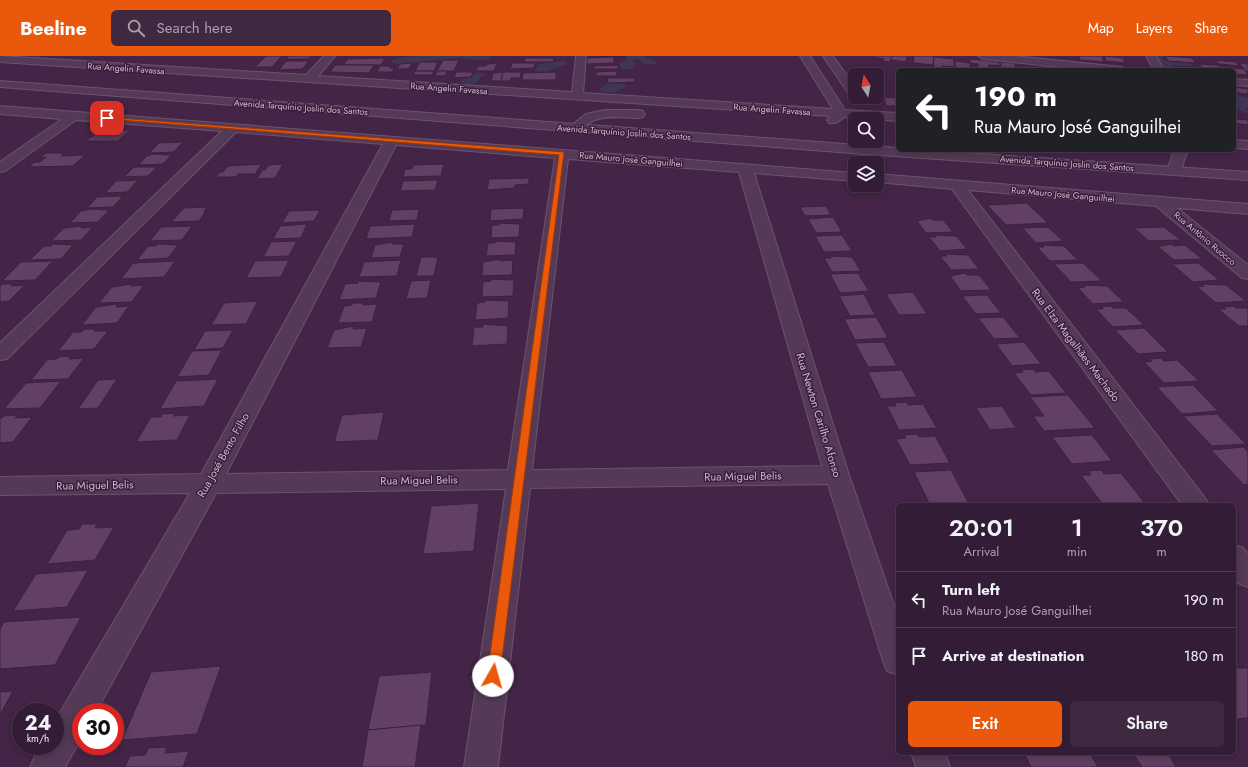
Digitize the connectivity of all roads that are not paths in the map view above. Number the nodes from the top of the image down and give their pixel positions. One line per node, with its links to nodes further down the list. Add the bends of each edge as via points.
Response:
1 (88, 56): 9 (street)
2 (330, 56): 12 (street)
3 (581, 56): 17 (street)
4 (805, 56): 19 (street)
5 (828, 56): 16 (street)
6 (983, 56): 10 (street)
7 (1151, 56): 11 (street)
8 (0, 59): 9 (street, Rua Angelin Favassa)
9 (74, 65): 12 (street, Rua Angelin Favassa)
10 (1102, 68)
11 (1158, 68)
12 (309, 79): 17 (street, Rua Angelin Favassa)
13 (1236, 82): 14 (street)
14 (1248, 83)
15 (0, 84): 27 (street, Avenida Tarquínio Joslin dos Santos)
16 (848, 85)
17 (577, 96): 19 (street, Rua Angelin Favassa)
18 (0, 110): 21 (street, Rua Mauro José Ganguilhei)
19 (841, 113): 20 (street, Rua Angelin Favassa); 25 (street, via 835,120)
20 (848, 114)
21 (75, 115): 26 (street, Rua Mauro José Ganguilhei); 33 (street)
22 (648, 115): 27 (street, via 605,114 590,117)
23 (884, 116): 24 (street, Rua Angelin Favassa)
24 (896, 117)
25 (818, 124)
26 (233, 128): 28 (street, Rua Mauro José Ganguilhei); 43 (street)
27 (574, 128): 35 (street, Avenida Tarquínio Joslin dos Santos)
28 (392, 140): 32 (street, Rua Mauro José Ganguilhei); 46 (street, Rua José Bento Filho)
29 (1236, 144): 30 (street)
30 (1248, 145)
31 (1179, 152): 35 (street)
32 (562, 154): 34 (street, Rua Mauro José Ganguilhei); 45 (street)
33 (0, 168)
34 (745, 168): 36 (street, Rua Mauro José Ganguilhei); 44 (street, Rua Newton Carilho Afonso)
35 (1174, 171): 37 (street, Avenida Tarquínio Joslin dos Santos)
36 (848, 176)
37 (1248, 176)
38 (884, 179): 39 (street, Rua Mauro José Ganguilhei)
39 (957, 185): 40 (street, Rua Mauro José Ganguilhei); 48 (street, Rua Elza Magalhães Machado)
40 (1161, 202): 41 (street, Rua Mauro José Ganguilhei); 42 (street, Rua Antônio Ruocco)
41 (1248, 209)
42 (1248, 274)
43 (0, 354)
44 (837, 475): 45 (street, Rua Miguel Belis); 51 (street, Rua Newton Carilho Afonso)
45 (520, 479): 46 (street, Rua Miguel Belis); 54 (street)
46 (208, 484): 47 (street, Rua Miguel Belis); 53 (street, Rua José Bento Filho)
47 (0, 486)
48 (1195, 503)
49 (1236, 559): 50 (street)
50 (1248, 575)
51 (896, 655)
52 (929, 755): 55 (street)
53 (46, 767)
54 (481, 767)
55 (933, 767)

